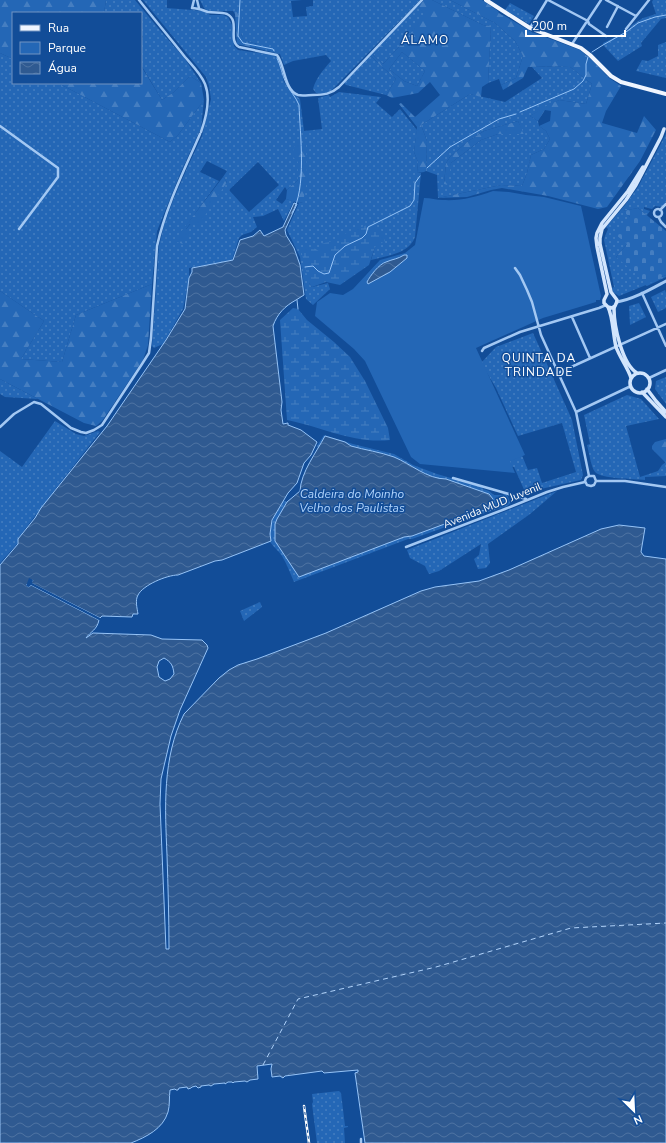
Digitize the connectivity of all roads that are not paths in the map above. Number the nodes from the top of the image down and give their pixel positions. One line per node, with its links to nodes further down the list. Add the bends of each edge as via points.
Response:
1 (139, 0): 54 (street, via 202,78 208,96 201,133 173,194 160,231 149,353 102,425 94,430 86,433 72,428 41,404 34,402 14,414)
2 (194, 0): 11 (street, via 192,8)
3 (197, 0): 11 (street)
4 (422, 0): 11 (street, via 339,87 324,95 298,95 291,90 281,59 277,55 239,48 234,42 232,19 227,15)
5 (486, 0): 15 (main road)
6 (547, 0): 13 (street); 15 (street)
7 (601, 0): 13 (street)
8 (606, 0): 10 (street)
9 (649, 0): 12 (street)
10 (618, 6): 12 (street); 14 (street)
11 (199, 8)
12 (636, 16): 16 (street)
13 (588, 21): 17 (street); 18 (street)
14 (607, 27)
15 (530, 28): 18 (main road)
16 (626, 29)
17 (606, 36)
18 (572, 44): 19 (main road, via 585,51 621,82)
19 (666, 94)
20 (0, 126): 26 (street, via 58,168 58,177)
21 (665, 127): 30 (main road, via 636,185 600,234); 31 (main road, via 638,177 597,233)
22 (666, 204): 23 (street)
23 (660, 210): 24 (street, via 662,214); 24 (street, via 656,209 653,212 655,217)
24 (659, 218): 25 (street)
25 (666, 227)
26 (19, 229)
27 (515, 268): 37 (street, via 532,302)
28 (666, 281): 29 (street)
29 (642, 293): 32 (street); 38 (street)
30 (612, 295): 31 (main road); 32 (main road)
31 (606, 297): 33 (main road, via 604,301)
32 (617, 302): 34 (main road)
33 (607, 306): 34 (main road); 35 (street); 39 (main road)
34 (615, 306): 39 (main road)
35 (572, 317): 37 (street); 42 (street)
36 (666, 324): 38 (street)
37 (538, 326): 41 (street, via 503,339); 44 (street)
38 (658, 328): 39 (street); 40 (street)
39 (618, 346): 42 (street); 45 (main road, via 632,370); 46 (main road)
40 (666, 346)
41 (482, 351)
42 (590, 358): 44 (street)
43 (666, 370): 47 (street)
44 (558, 373): 51 (street)
45 (637, 373): 46 (main road); 47 (main road)
46 (631, 378): 48 (main road)
47 (649, 378): 49 (main road)
48 (630, 386): 50 (main road); 51 (street)
49 (647, 389): 50 (main road); 52 (main road)
50 (642, 392): 53 (main road)
51 (576, 412): 55 (street)
52 (666, 412)
53 (666, 417)
54 (0, 427)
55 (589, 476): 57 (street, via 594,476); 58 (street)
56 (453, 478): 61 (street)
57 (596, 480): 58 (street, via 592,486); 59 (street)
58 (586, 482): 61 (street, Avenida MUD Juvenil, via 556,488)
59 (666, 487)
60 (525, 495): 61 (street)
61 (527, 500): 62 (street, Avenida MUD Juvenil)
62 (406, 547)
63 (361, 1139): 64 (street)
64 (362, 1143)

